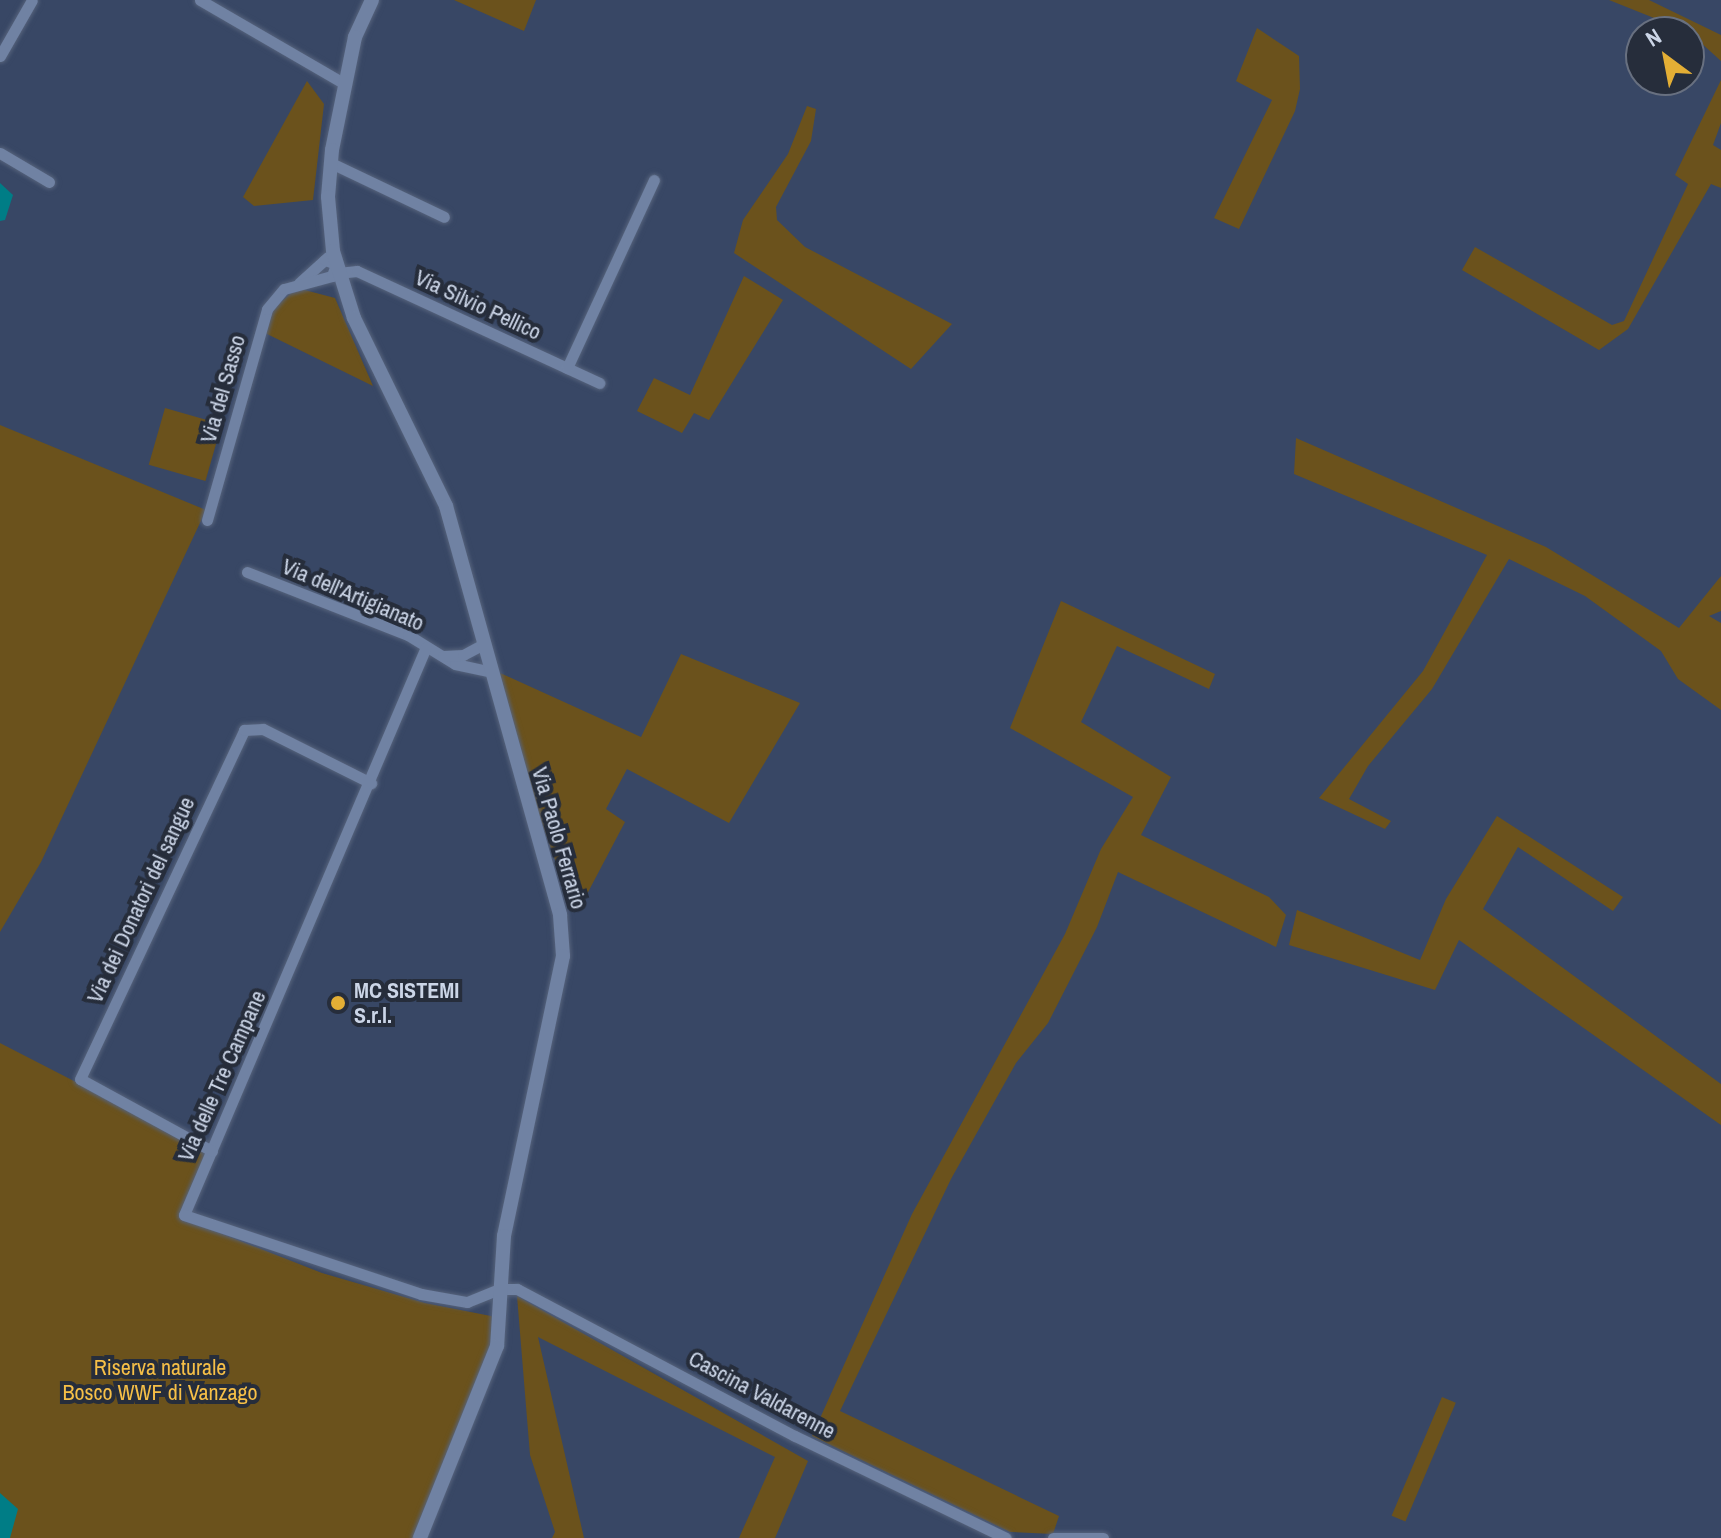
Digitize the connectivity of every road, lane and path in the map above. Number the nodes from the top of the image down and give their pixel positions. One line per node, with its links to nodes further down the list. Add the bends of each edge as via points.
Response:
1 (32, 0): 4 (street)
2 (200, 0): 5 (street)
3 (372, 0): 5 (street, Via Paolo Ferrario, via 355,37)
4 (0, 56)
5 (345, 84): 7 (street, Via Paolo Ferrario)
6 (0, 153): 9 (street)
7 (331, 163): 10 (street); 11 (street, Via Paolo Ferrario)
8 (654, 180): 15 (street)
9 (49, 182)
10 (444, 217)
11 (333, 262): 12 (street, via 332,276); 13 (street, Via del Sasso); 14 (street, Via Paolo Ferrario); 15 (street, Via Silvio Pellico)
12 (323, 282): 13 (street); 14 (street)
13 (299, 283): 17 (street, Via del Sasso, via 278,295 263,319)
14 (347, 300): 19 (street, Via Paolo Ferrario, via 446,506)
15 (567, 368): 16 (street, Via Silvio Pellico)
16 (599, 383)
17 (207, 520)
18 (247, 572): 20 (street, Via dell'Artigianato, via 408,635)
19 (482, 645): 21 (street, Via dell'Artigianato, via 463,655); 22 (street, Via Paolo Ferrario)
20 (426, 647): 21 (street, Via dell'Artigianato); 23 (street, Via delle Tre Campane)
21 (443, 656): 22 (street, Via dell'Artigianato, via 465,668)
22 (489, 671): 25 (street, Via Paolo Ferrario, via 560,915 563,956 504,1236)
23 (371, 783): 24 (street, Via delle Tre Campane); 24 (street, Via dei Donatori del sangue, via 263,729 244,730 80,1079)
24 (212, 1151): 25 (street, Via delle Tre Campane, via 185,1217 421,1294 467,1302)
25 (499, 1289): 26 (street, Via Paolo Ferrario, via 497,1346 487,1379); 27 (street, Cascina Valdarenne, via 517,1289 795,1436)
26 (420, 1538)
27 (1006, 1538)
28 (1053, 1538): 29 (street)
29 (1103, 1538)

